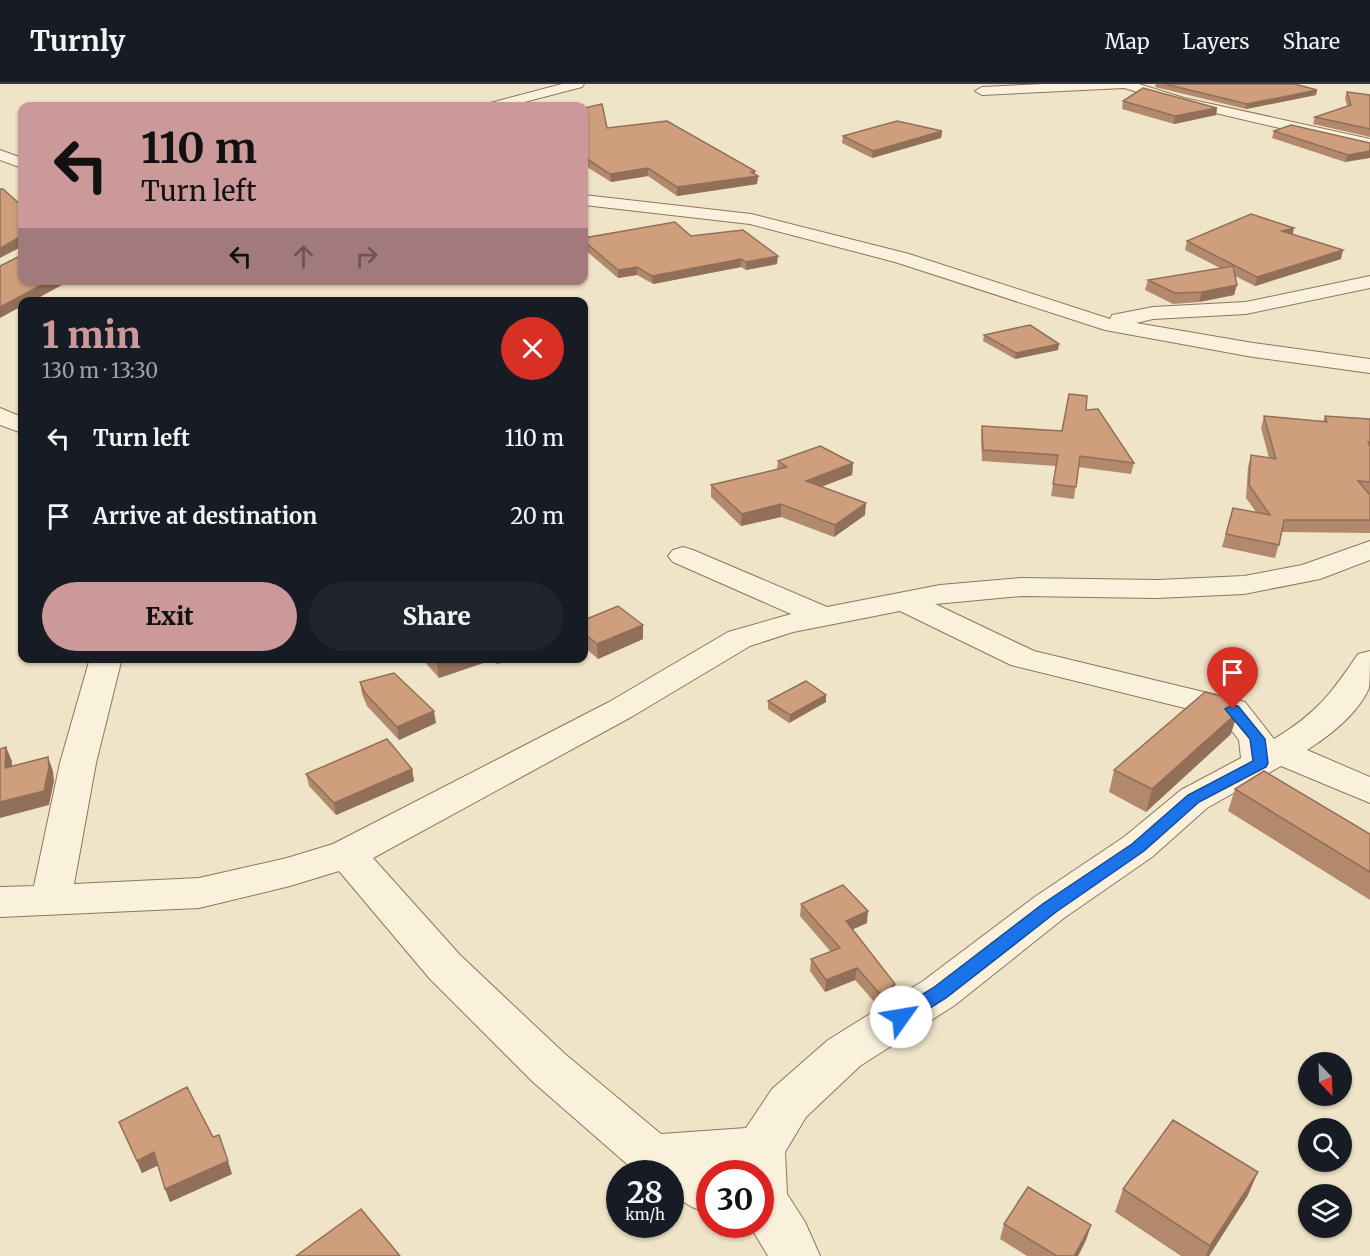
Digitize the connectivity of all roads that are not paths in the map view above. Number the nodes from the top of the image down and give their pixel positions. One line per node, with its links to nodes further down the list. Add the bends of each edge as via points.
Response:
1 (577, 84): 4 (street)
2 (1126, 84): 3 (street); 5 (street, via 1180,101)
3 (982, 91)
4 (510, 102)
5 (1370, 144)
6 (0, 155): 7 (street)
7 (12, 167)
8 (588, 200): 10 (street, via 704,213 796,229 902,258)
9 (1370, 282): 10 (street, via 1246,308 1153,313)
10 (1105, 324): 11 (street)
11 (1370, 366)
12 (0, 415): 13 (street)
13 (18, 424)
14 (1370, 550): 16 (street, via 1309,573 1244,585 1157,589 1022,587)
15 (683, 556): 17 (street)
16 (904, 601): 17 (street); 20 (street, via 1023,658 1233,709)
17 (824, 617): 22 (street, via 739,639 561,742)
18 (1370, 661): 20 (street, via 1344,701 1311,732)
19 (105, 663): 23 (street, via 78,763)
20 (1270, 758): 21 (street); 25 (street, via 1194,798 1138,848 1050,907 939,993 844,1053 789,1103)
21 (1370, 791)
22 (347, 854): 23 (street, via 199,893); 26 (street, via 445,967 549,1068)
23 (51, 899): 24 (street)
24 (0, 902)
25 (760, 1149): 26 (street); 28 (street, via 762,1200)
26 (652, 1156): 27 (street)
27 (696, 1183)
28 (781, 1239)

